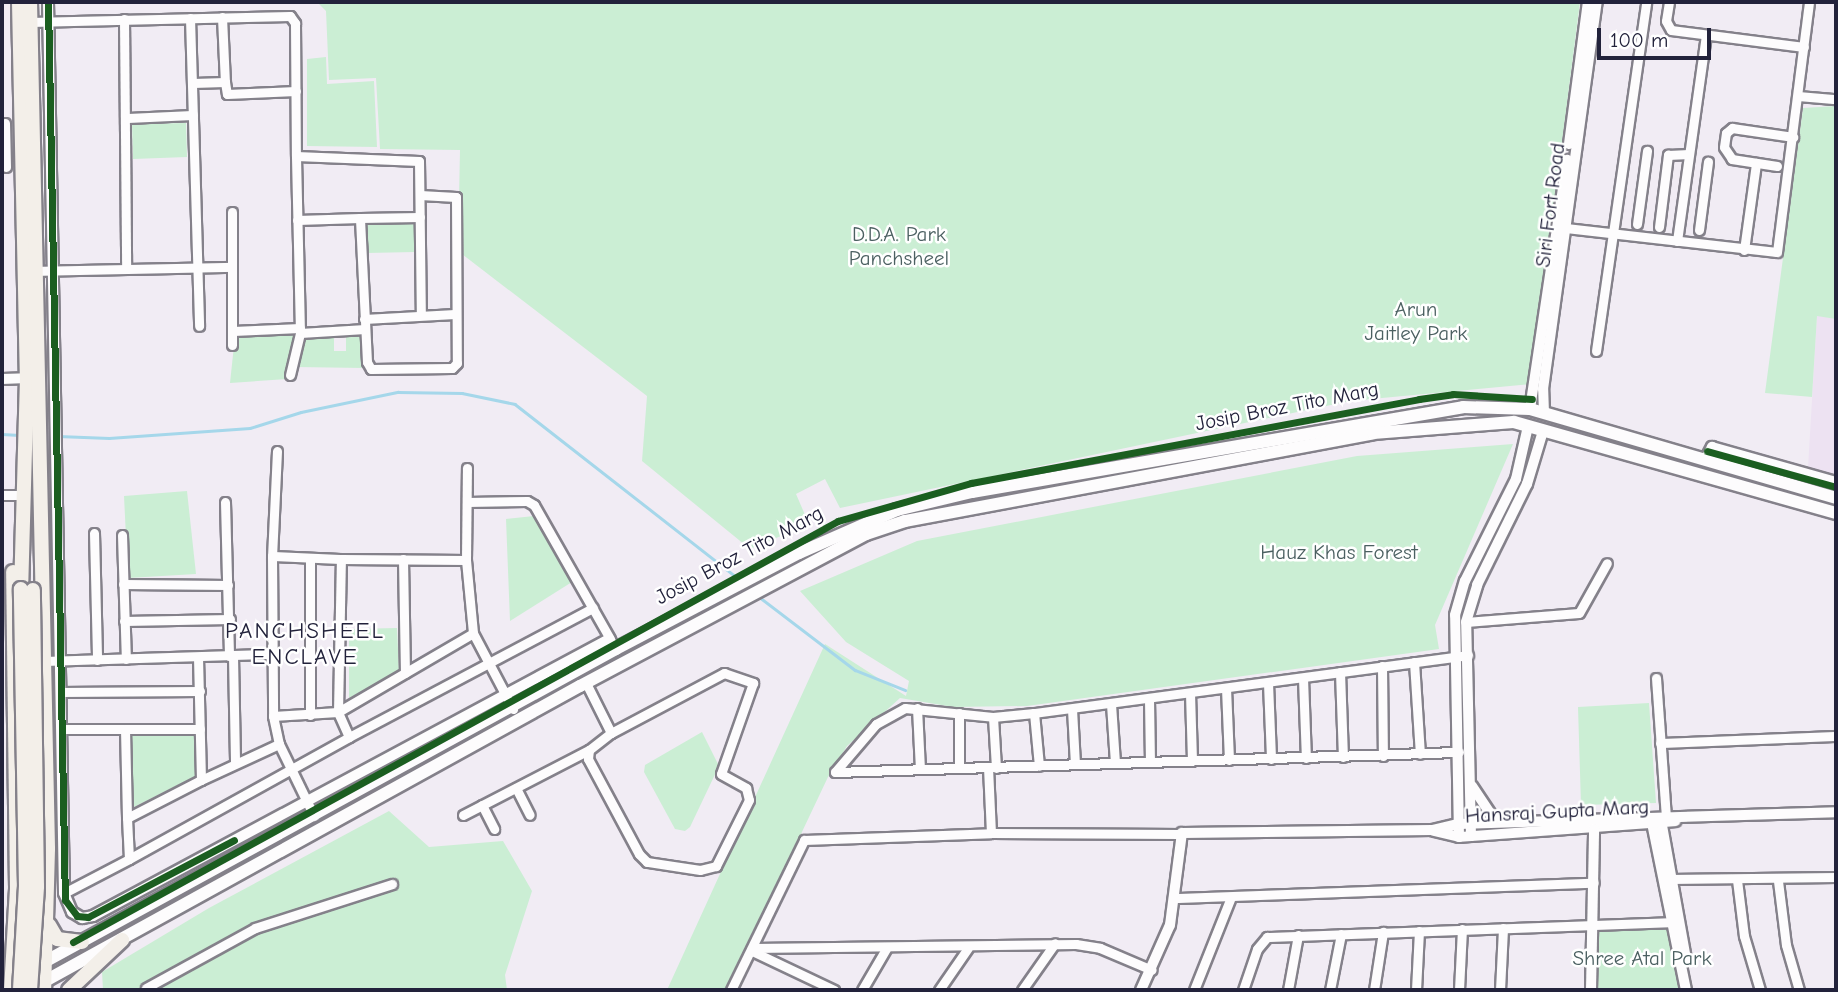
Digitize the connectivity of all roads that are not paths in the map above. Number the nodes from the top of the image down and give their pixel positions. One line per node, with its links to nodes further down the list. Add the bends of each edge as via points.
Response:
1 (19, 2): 24 (main road)
2 (30, 2): 13 (main road)
3 (48, 2): 12 (street)
4 (1588, 2): 64 (street, Siri Fort Road)
5 (1597, 2): 40 (street, Siri Fort Road)
6 (1646, 2): 42 (street)
7 (1669, 2): 14 (street, via 1667,27)
8 (1809, 2): 15 (street)
9 (222, 17): 10 (street); 16 (street); 18 (street, via 292,18)
10 (190, 18): 11 (street); 17 (street)
11 (124, 19): 12 (street); 22 (street)
12 (48, 21): 13 (street); 49 (street)
13 (30, 22): 48 (main road)
14 (1706, 35): 15 (street); 27 (street)
15 (1804, 47): 19 (street)
16 (225, 82): 17 (street); 18 (street, via 227,94)
17 (192, 83): 21 (street)
18 (296, 91): 28 (street)
19 (1798, 96): 20 (street); 25 (street)
20 (1836, 99)
21 (194, 115): 22 (street); 45 (street)
22 (127, 118): 47 (street)
23 (3, 123): 24 (street); 32 (street)
24 (22, 123): 61 (main road)
25 (1793, 137): 30 (street, via 1729,130 1726,153); 44 (street, via 1777,252)
26 (1647, 151): 38 (street)
27 (1689, 154): 39 (street, via 1668,155); 43 (street)
28 (296, 156): 33 (street, via 416,158); 37 (street)
29 (1708, 162): 41 (street)
30 (1756, 163): 31 (street); 44 (street)
31 (1777, 166)
32 (6, 167)
33 (420, 195): 35 (street); 50 (street, via 456,197)
34 (232, 212): 46 (street)
35 (420, 217): 36 (street); 51 (street)
36 (360, 218): 37 (street); 52 (street)
37 (298, 220): 55 (street)
38 (1637, 224)
39 (1659, 227)
40 (1566, 228): 42 (street); 65 (street, Siri Fort Road, via 1543,389)
41 (1699, 230)
42 (1615, 234): 43 (street); 58 (street)
43 (1677, 240): 44 (street)
44 (1744, 250)
45 (198, 267): 46 (street); 47 (street); 53 (street)
46 (232, 267): 56 (street)
47 (126, 269): 49 (street)
48 (35, 271): 49 (street); 61 (main road)
49 (53, 271): 72 (street)
50 (455, 314): 51 (street); 54 (street, via 457,363 453,368 371,369)
51 (421, 315): 52 (street)
52 (364, 318): 54 (street)
53 (199, 326)
54 (365, 329): 55 (street)
55 (300, 330): 56 (street); 59 (street)
56 (233, 331): 57 (street)
57 (232, 345)
58 (1596, 351)
59 (290, 375)
60 (2, 379): 61 (street)
61 (31, 383): 62 (street); 73 (main road); 76 (main road)
62 (2, 386)
63 (1471, 407): 64 (main road, Josip Broz Tito Marg); 66 (main road, via 1461,416); 101 (main road, Josip Broz Tito Marg, via 972,492 897,510)
64 (1530, 410): 65 (main road, Josip Broz Tito Marg)
65 (1544, 413): 70 (main road, Josip Broz Tito Marg)
66 (1471, 424): 67 (main road, Josip Broz Tito Marg); 117 (main road, Josip Broz Tito Marg, via 1373,433 971,506 866,534)
67 (1528, 426): 68 (main road, Josip Broz Tito Marg); 94 (street, via 1516,479)
68 (1544, 431): 80 (main road, Josip Broz Tito Marg); 95 (street, via 1527,484)
69 (277, 451): 85 (street)
70 (1705, 460): 74 (street, via 1712,447); 77 (main road, Josip Broz Tito Marg)
71 (467, 468): 79 (street)
72 (56, 473): 81 (street); 108 (street)
73 (38, 476): 81 (main road); 93 (main road)
74 (1836, 482)
75 (2, 495): 76 (street)
76 (25, 495): 82 (main road)
77 (1836, 498)
78 (225, 502): 92 (street)
79 (467, 502): 89 (street); 96 (street, via 531,502)
80 (1836, 513)
81 (40, 518): 109 (main road)
82 (24, 521): 93 (main road); 161 (main road, via 11,609)
83 (93, 533): 107 (street)
84 (122, 535): 91 (street)
85 (272, 556): 86 (street); 102 (street)
86 (310, 558): 87 (street); 132 (street)
87 (341, 559): 88 (street); 129 (street)
88 (403, 559): 89 (street); 114 (street)
89 (467, 560): 100 (street)
90 (1608, 564): 99 (street, via 1579,612)
91 (123, 584): 92 (street); 98 (street)
92 (228, 585): 97 (street)
93 (27, 590): 212 (main road, bridge, via 26,886); 215 (main road, bridge, via 37,886)
94 (1461, 595): 95 (street); 103 (street, via 1455,615)
95 (1473, 598): 99 (street)
96 (593, 608): 101 (street); 111 (street)
97 (230, 619): 98 (street); 104 (street)
98 (124, 621): 106 (street)
99 (1466, 622): 103 (street)
100 (473, 633): 111 (street); 114 (street)
101 (613, 644): 123 (street); 127 (main road, Josip Broz Tito Marg)
102 (273, 654): 104 (street); 133 (street)
103 (1463, 655): 110 (street); 144 (street); 164 (street)
104 (231, 656): 105 (street); 153 (street)
105 (198, 657): 106 (street); 120 (street)
106 (126, 659): 107 (street)
107 (97, 660): 108 (street)
108 (60, 661): 109 (street); 121 (street)
109 (44, 662): 162 (main road)
110 (1414, 662): 112 (street); 145 (street)
111 (489, 666): 123 (street); 140 (street)
112 (1382, 666): 113 (street); 146 (street)
113 (1340, 672): 115 (street); 147 (street)
114 (405, 673): 129 (street)
115 (1303, 678): 118 (street); 148 (street)
116 (1656, 678): 141 (street)
117 (586, 683): 138 (street); 203 (main road, Josip Broz Tito Marg)
118 (1268, 683): 119 (street); 149 (street)
119 (1226, 688): 122 (street); 150 (street)
120 (200, 691): 121 (street); 136 (street)
121 (60, 692): 135 (street)
122 (1190, 693): 124 (street); 151 (street)
123 (506, 694): 127 (street); 166 (street)
124 (1149, 699): 125 (street); 152 (street)
125 (1111, 704): 128 (street); 154 (street)
126 (917, 708): 130 (street); 159 (street); 159 (street, via 889,713 835,772)
127 (513, 709): 171 (main road, Josip Broz Tito Marg)
128 (1072, 709): 131 (street); 155 (street)
129 (338, 712): 132 (street); 140 (street)
130 (959, 713): 134 (street); 157 (street)
131 (1034, 713): 134 (street); 156 (street)
132 (310, 715): 133 (street)
133 (273, 716): 142 (street)
134 (993, 717): 158 (street)
135 (61, 729): 137 (street); 190 (street)
136 (200, 729): 137 (street); 163 (street)
137 (125, 730): 172 (street)
138 (611, 733): 143 (street); 143 (street, via 724,673 753,683 721,774 746,788 749,800 716,866 700,870 647,862 588,759)
139 (1836, 736): 141 (street)
140 (349, 737): 160 (street)
141 (1660, 743): 173 (street)
142 (279, 744): 153 (street); 160 (street)
143 (589, 750): 165 (street)
144 (1459, 751): 145 (street); 176 (street)
145 (1420, 754): 146 (street)
146 (1384, 756): 147 (street)
147 (1343, 757): 148 (street)
148 (1306, 758): 149 (street)
149 (1271, 759): 150 (street)
150 (1229, 760): 151 (street)
151 (1192, 761): 152 (street)
152 (1150, 762): 154 (street)
153 (235, 763): 163 (street)
154 (1115, 763): 155 (street)
155 (1075, 764): 156 (street)
156 (1039, 766): 158 (street)
157 (959, 767): 158 (street); 159 (street)
158 (992, 767): 180 (street)
159 (920, 769)
160 (291, 773): 166 (street); 183 (street)
161 (14, 778): 162 (main road); 194 (main road)
162 (46, 778): 193 (main road)
163 (201, 780): 172 (street)
164 (1471, 784): 174 (street); 175 (street)
165 (516, 788): 167 (street); 170 (street)
166 (306, 802): 171 (street); 190 (street, via 93,916 77,916)
167 (482, 805): 169 (street); 178 (street)
168 (1836, 812): 173 (street, Hansraj Gupta Marg)
169 (463, 815)
170 (530, 815)
171 (314, 817): 204 (main road, Josip Broz Tito Marg)
172 (127, 818): 183 (street)
173 (1658, 820): 174 (street, Hansraj Gupta Marg); 177 (street, Hansraj Gupta Marg); 185 (street); 195 (street)
174 (1496, 822): 175 (street, Hansraj Gupta Marg)
175 (1471, 823): 176 (street, Hansraj Gupta Marg); 182 (street)
176 (1459, 824): 179 (street, Hansraj Gupta Marg); 182 (street)
177 (1594, 829): 182 (street, Hansraj Gupta Marg); 188 (street)
178 (495, 830)
179 (1432, 830): 181 (street, Hansraj Gupta Marg); 182 (street, Hansraj Gupta Marg)
180 (991, 833): 181 (street); 207 (street, via 804,840)
181 (1180, 834): 192 (street)
182 (1465, 837)
183 (129, 859): 190 (street)
184 (1836, 877): 187 (street)
185 (1669, 879): 186 (street); 195 (street)
186 (1737, 880): 187 (street); 234 (street, via 1744,936)
187 (1777, 881): 235 (street, via 1786,945)
188 (1594, 883): 191 (street); 196 (street)
189 (392, 884): 214 (street, via 255,928)
190 (64, 893)
191 (1231, 897): 192 (street); 223 (street)
192 (1177, 898): 211 (street)
193 (48, 920): 204 (main road, via 57,939); 210 (main road)
194 (15, 921): 209 (main road); 212 (main road)
195 (1675, 922): 196 (street); 232 (street); 233 (street)
196 (1595, 925): 197 (street); 231 (street)
197 (1503, 928): 198 (street); 230 (street)
198 (1462, 929): 199 (street); 229 (street)
199 (1419, 931): 200 (street); 228 (street)
200 (1383, 932): 201 (street); 227 (street)
201 (1341, 933): 202 (street); 226 (street)
202 (1298, 935): 224 (street, via 1263,939); 225 (street)
203 (122, 940): 213 (main road, Josip Broz Tito Marg); 216 (main road)
204 (82, 942): 210 (main road, Josip Broz Tito Marg)
205 (1055, 943): 206 (street); 211 (street, via 1091,945); 221 (street)
206 (968, 948): 208 (street); 220 (street)
207 (753, 949): 208 (street); 217 (street); 218 (street)
208 (886, 949): 219 (street)
209 (2, 960)
210 (47, 961): 212 (main road, Josip Broz Tito Marg); 213 (main road)
211 (1152, 970): 222 (street)
212 (11, 986)
213 (45, 986): 215 (main road, Josip Broz Tito Marg)
214 (146, 988)
215 (30, 990)
216 (69, 990)
217 (731, 990)
218 (835, 990)
219 (862, 990)
220 (939, 990)
221 (1022, 990)
222 (1141, 990)
223 (1194, 990)
224 (1243, 990)
225 (1288, 990)
226 (1330, 990)
227 (1374, 990)
228 (1416, 990)
229 (1459, 990)
230 (1500, 990)
231 (1591, 990)
232 (1686, 990)
233 (1693, 990)
234 (1760, 990)
235 (1799, 990)

